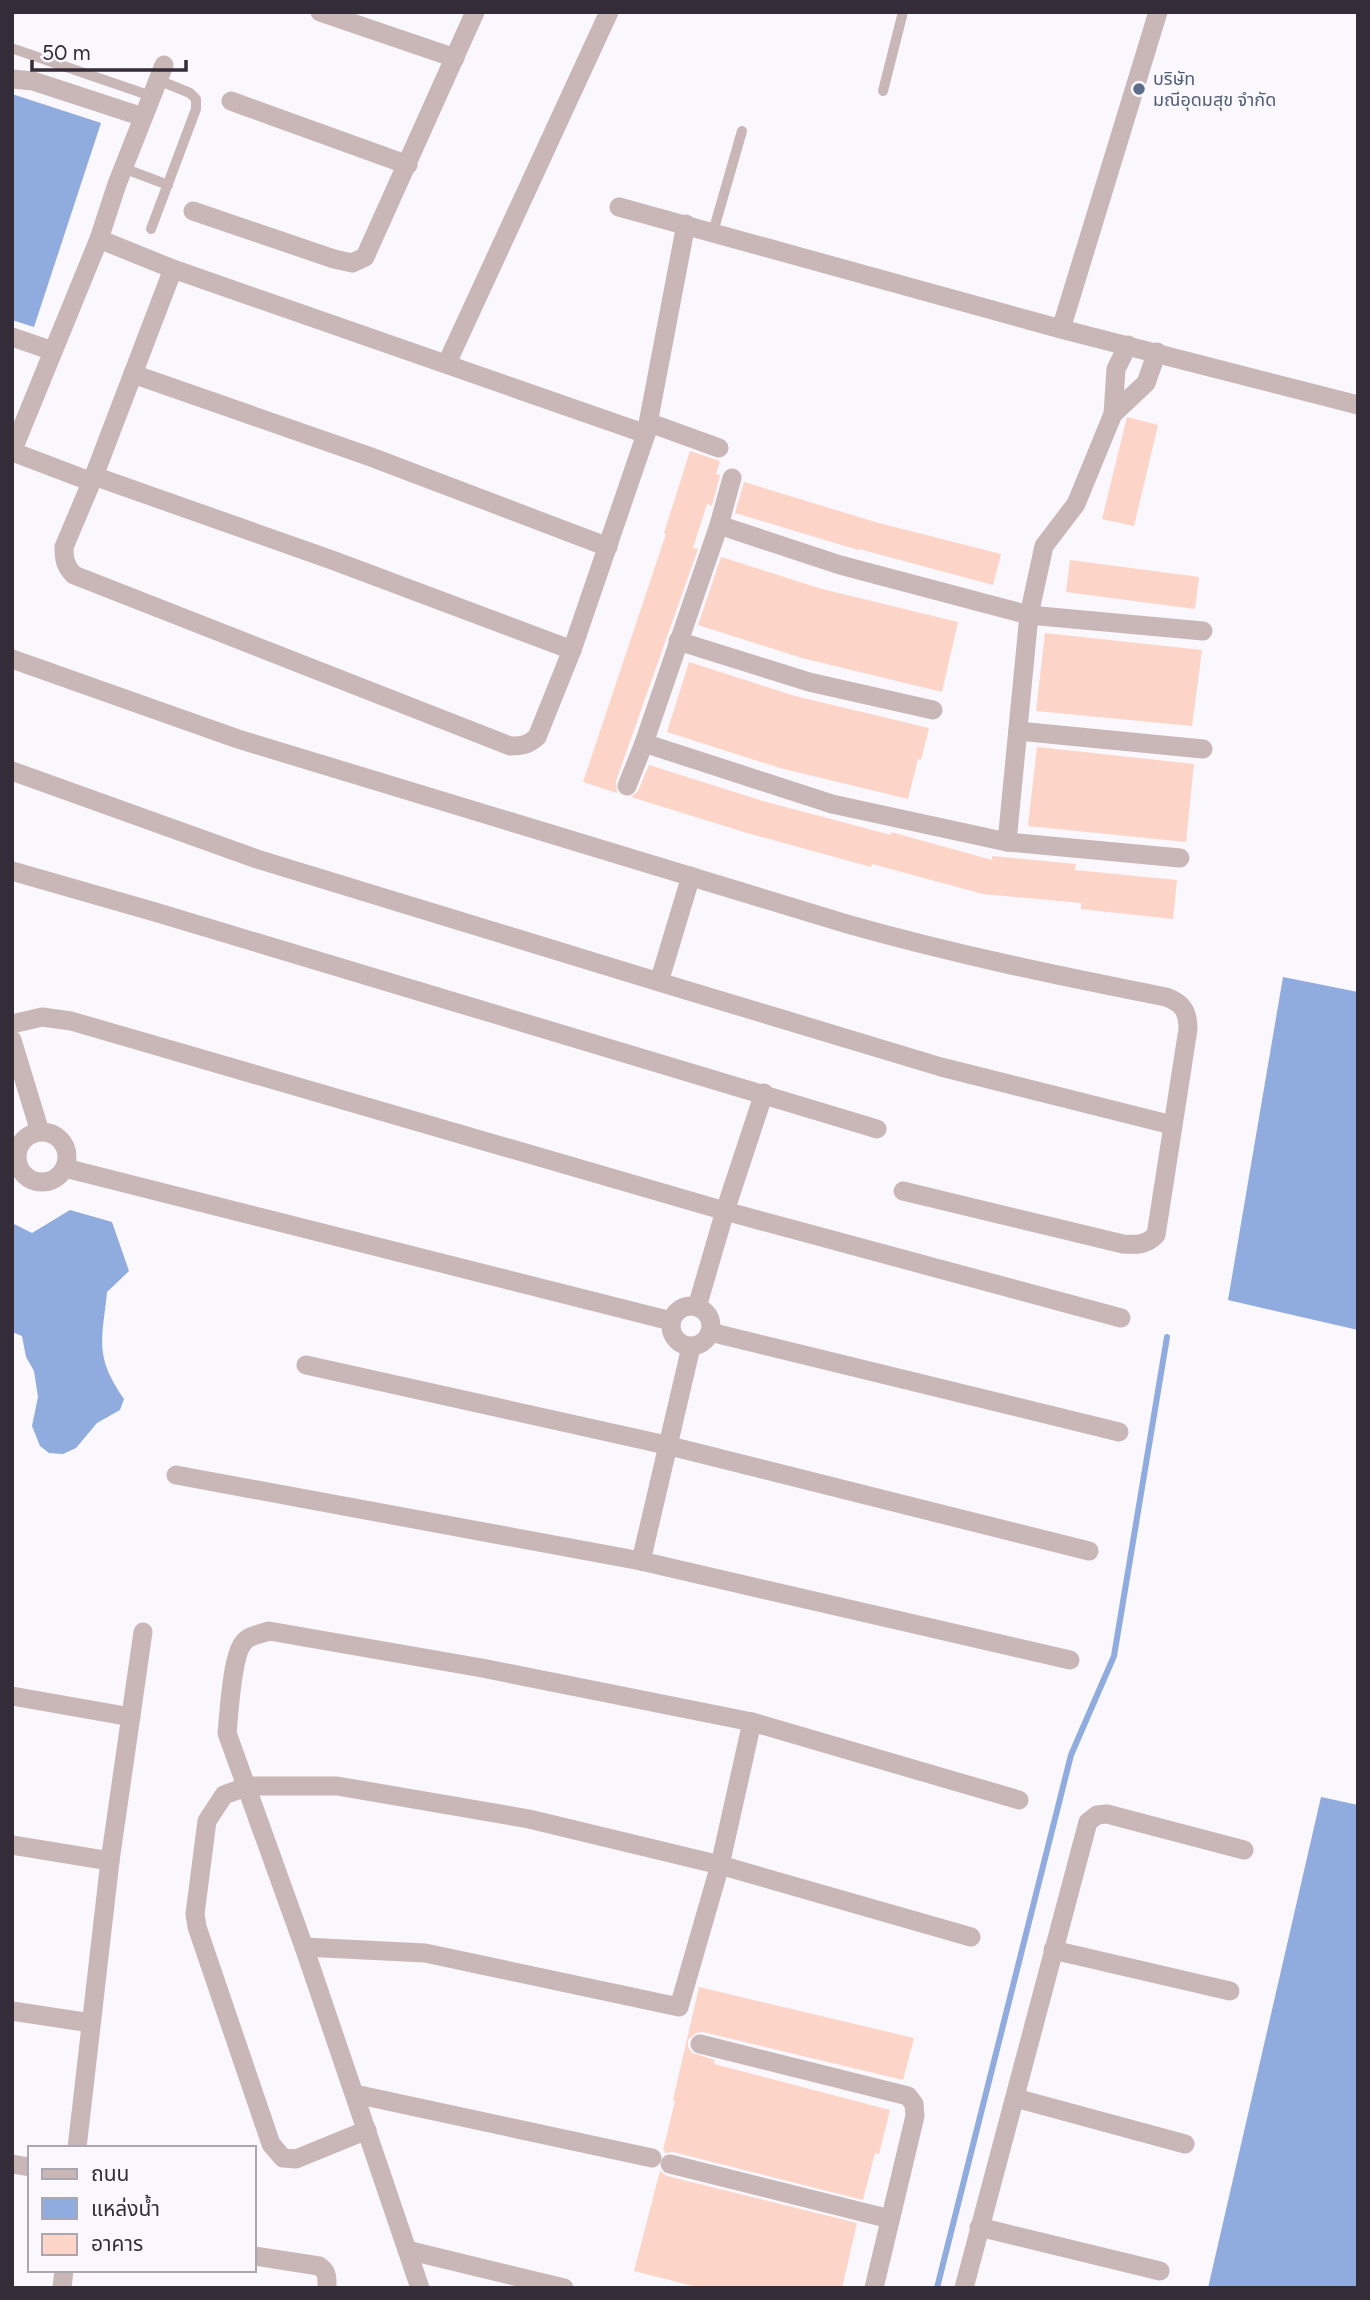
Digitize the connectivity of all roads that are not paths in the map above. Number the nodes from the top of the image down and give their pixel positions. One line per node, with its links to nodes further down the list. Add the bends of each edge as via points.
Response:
1 (320, 12): 7 (street)
2 (475, 12): 7 (street)
3 (609, 12): 29 (street)
4 (903, 12): 10 (lane)
5 (1158, 12): 24 (street)
6 (14, 49): 9 (lane)
7 (455, 58): 14 (street)
8 (12, 79): 12 (street, via 33,81)
9 (158, 80): 12 (street); 16 (lane, via 190,93 197,109)
10 (883, 91)
11 (232, 102): 14 (street)
12 (143, 117): 15 (street)
13 (742, 131): 21 (lane)
14 (408, 165): 18 (street, via 365,257 352,263)
15 (123, 168): 16 (lane); 22 (street)
16 (168, 185): 20 (lane)
17 (619, 207): 19 (street)
18 (193, 211)
19 (686, 224): 21 (street); 33 (street)
20 (151, 229)
21 (713, 232): 24 (street)
22 (99, 239): 23 (street); 27 (street)
23 (173, 269): 29 (street); 30 (street)
24 (1060, 329): 26 (street)
25 (12, 337): 27 (street)
26 (1128, 345): 28 (street); 32 (street, via 1116,369)
27 (53, 351): 35 (street)
28 (1157, 352): 31 (street); 32 (street, via 1146,383)
29 (447, 363): 33 (street)
30 (133, 374): 37 (street); 39 (street)
31 (1358, 405)
32 (1113, 414): 40 (street, via 1076,504 1044,546)
33 (648, 429): 34 (street); 39 (street)
34 (719, 448)
35 (12, 452): 37 (street)
36 (732, 478): 38 (street)
37 (93, 479): 43 (street, via 332,559); 43 (street, via 64,547 64,559 74,575 510,746 530,744 537,737)
38 (719, 525): 40 (street, via 840,565); 42 (street)
39 (608, 547): 43 (street)
40 (1029, 615): 41 (street); 46 (street)
41 (1203, 631)
42 (678, 641): 45 (street, via 809,682); 47 (street)
43 (572, 650)
44 (12, 659): 54 (street, via 238,739)
45 (933, 710)
46 (1018, 731): 48 (street); 51 (street)
47 (644, 743): 50 (street); 51 (street, via 832,804)
48 (1203, 749)
49 (12, 771): 55 (street, via 257,859)
50 (627, 786)
51 (1007, 842): 52 (street)
52 (1180, 859)
53 (12, 872): 58 (street)
54 (691, 876): 55 (street); 59 (street, via 942,951 1177,1001 1188,1018 1188,1029)
55 (659, 982): 59 (street, via 941,1068)
56 (12, 1024): 65 (street, via 42,1017 71,1021)
57 (12, 1040): 61 (street)
58 (764, 1093): 60 (street); 65 (street)
59 (1172, 1125): 64 (street, via 1156,1235 1138,1245)
60 (877, 1129)
61 (40, 1132): 62 (street, via 18,1147); 63 (street, via 57,1136 63,1143)
62 (15, 1166): 63 (street, via 35,1182 53,1181)
63 (65, 1168): 68 (street)
64 (903, 1191)
65 (725, 1211): 66 (street); 67 (street)
66 (696, 1307): 68 (street, via 676,1312); 69 (street, via 706,1312)
67 (1121, 1318)
68 (671, 1321): 70 (street, via 671,1333 679,1343)
69 (710, 1332): 70 (street, via 703,1343); 72 (street)
70 (691, 1347): 73 (street)
71 (306, 1364): 73 (street)
72 (1119, 1432)
73 (666, 1445): 75 (street); 76 (street)
74 (176, 1475): 76 (street)
75 (1089, 1551)
76 (641, 1561): 78 (street)
77 (143, 1632): 80 (street)
78 (1070, 1660)
79 (12, 1696): 80 (street)
80 (131, 1717): 86 (street)
81 (752, 1722): 82 (street, via 268,1631 246,1639 239,1648 229,1707 228,1733); 83 (street); 87 (street)
82 (248, 1787): 87 (street, via 351,1788 529,1819); 89 (street); 97 (street, via 224,1795 207,1821 195,1914 271,2144 283,2158 296,2159)
83 (1019, 1800)
84 (12, 1845): 86 (street)
85 (1244, 1850): 90 (street, via 1097,1815 1088,1822 1083,1836)
86 (110, 1861): 93 (street)
87 (720, 1865): 88 (street); 89 (street, via 679,2007 425,1954)
88 (971, 1937)
89 (304, 1947): 95 (street)
90 (1053, 1950): 91 (street); 96 (street)
91 (1230, 1991)
92 (12, 2011): 93 (street)
93 (91, 2023): 99 (street)
94 (700, 2044): 100 (street, via 908,2096 915,2116)
95 (355, 2094): 97 (street); 100 (street, via 661,2161)
96 (1015, 2098): 98 (street); 101 (street)
97 (367, 2130): 102 (street)
98 (1185, 2144)
99 (77, 2146)
100 (890, 2219): 108 (street)
101 (979, 2227): 104 (street); 109 (street)
102 (407, 2250): 106 (street); 107 (street)
103 (256, 2256): 105 (street, via 318,2266 327,2276)
104 (1160, 2271)
105 (327, 2288)
106 (420, 2288)
107 (564, 2288)
108 (874, 2288)
109 (964, 2288)

